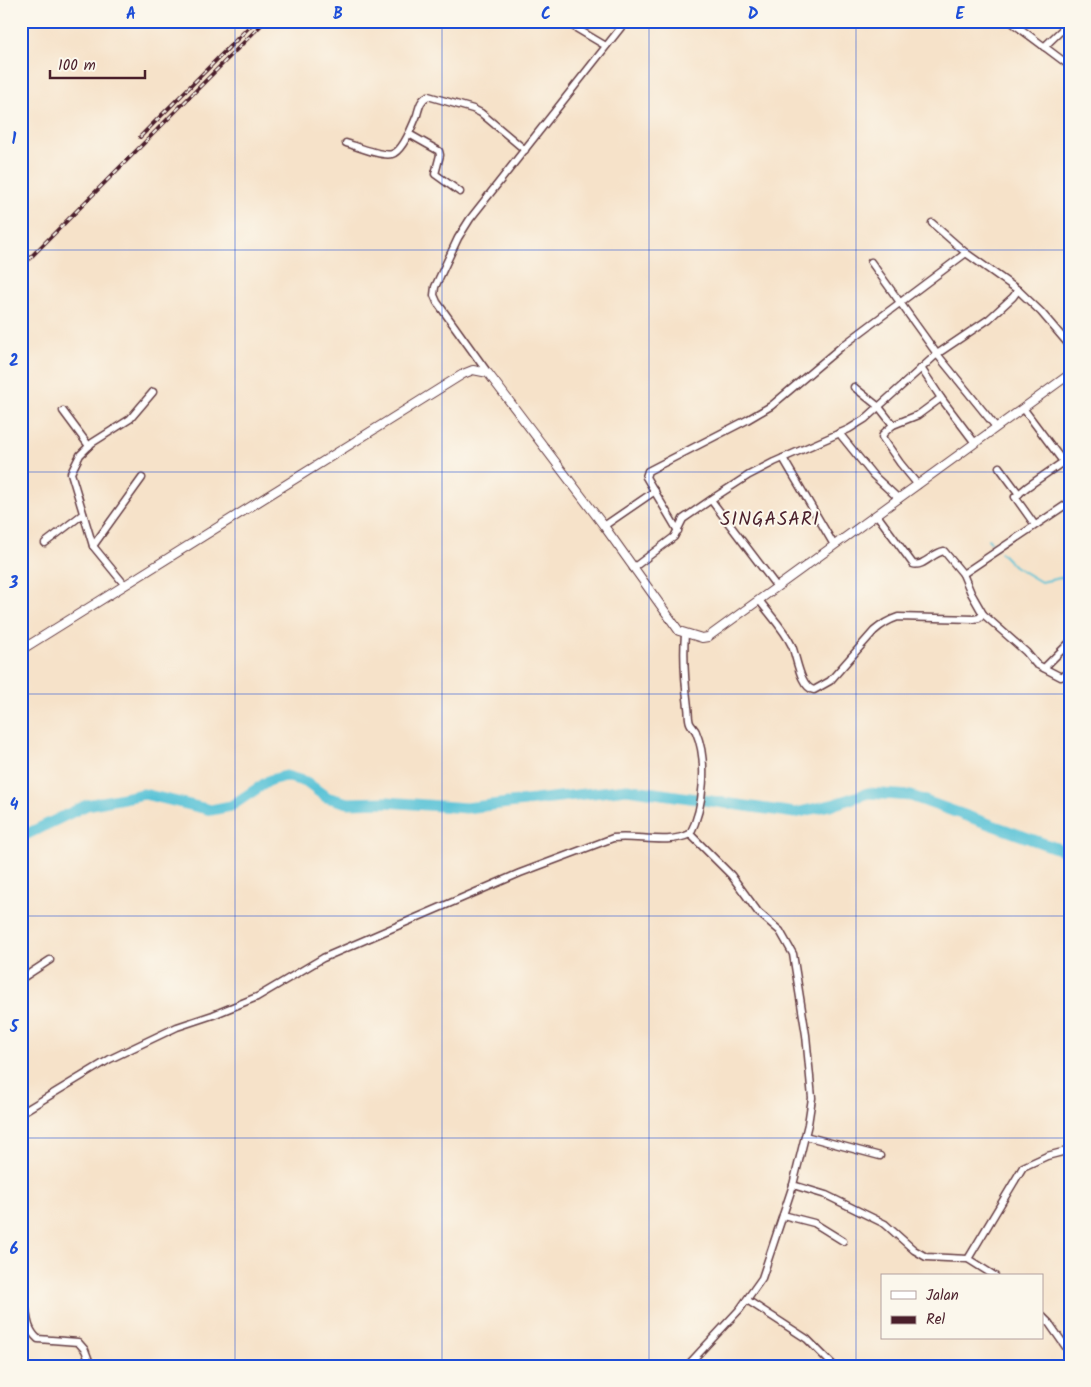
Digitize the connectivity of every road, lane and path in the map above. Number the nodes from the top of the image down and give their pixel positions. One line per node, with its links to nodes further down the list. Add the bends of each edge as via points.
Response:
1 (564, 21): 5 (street)
2 (626, 21): 5 (street)
3 (1010, 21): 6 (street)
4 (1070, 22): 6 (street)
5 (606, 46): 10 (street)
6 (1044, 47): 7 (street)
7 (1070, 66)
8 (409, 134): 9 (street, via 397,152 390,155); 10 (street, via 421,102 428,96 481,113); 11 (street, via 440,151 435,174)
9 (346, 143)
10 (525, 150): 20 (street, via 470,219 434,292 437,302)
11 (460, 192)
12 (932, 224): 13 (street)
13 (966, 253): 15 (street); 16 (street)
14 (871, 262): 16 (street)
15 (1018, 290): 17 (street); 18 (street, via 989,319)
16 (900, 303): 18 (street); 39 (street, via 771,406 648,471 646,477)
17 (1070, 346)
18 (937, 354): 19 (street); 29 (street)
19 (921, 368): 24 (street); 25 (street)
20 (488, 373): 47 (street); 54 (street, via 473,370 463,374)
21 (1070, 374): 26 (street)
22 (854, 387): 25 (street)
23 (153, 392): 32 (street, via 130,419)
24 (941, 398): 28 (street, via 918,415); 31 (street)
25 (880, 407): 28 (street); 30 (street)
26 (1023, 408): 29 (street); 34 (street)
27 (63, 411): 32 (street)
28 (894, 425): 38 (street, via 882,437)
29 (996, 427): 31 (street)
30 (839, 433): 33 (street); 41 (street, via 869,470)
31 (975, 443): 38 (street)
32 (89, 446): 44 (street, via 71,472)
33 (783, 458): 42 (street); 50 (street)
34 (1063, 462): 36 (street); 40 (street)
35 (999, 467): 40 (street)
36 (1070, 471)
37 (142, 478): 51 (street)
38 (918, 485): 41 (street)
39 (655, 491): 47 (street); 48 (street)
40 (1019, 494): 46 (street, via 1016,499)
41 (899, 499): 45 (street)
42 (711, 500): 48 (street, via 683,519); 55 (street)
43 (1070, 502): 46 (street)
44 (83, 514): 49 (street); 51 (street)
45 (877, 515): 50 (street); 53 (street, via 913,564 921,564 944,551)
46 (1035, 525): 53 (street)
47 (604, 526): 52 (street)
48 (678, 531): 52 (street)
49 (45, 543)
50 (834, 545): 55 (street)
51 (93, 546): 54 (street)
52 (633, 568): 58 (street, via 679,631)
53 (963, 574): 57 (street)
54 (124, 584): 60 (street)
55 (777, 587): 56 (street)
56 (759, 600): 57 (street, via 792,646 807,688 814,690 830,681 874,631 892,619 974,619); 58 (street, via 708,637)
57 (984, 614): 61 (street)
58 (686, 634): 63 (street, via 687,701 690,722 701,752 702,781 698,815)
59 (1070, 642): 61 (street)
60 (21, 650)
61 (1044, 668): 62 (street, via 1061,677)
62 (1070, 671)
63 (690, 834): 66 (street, via 666,839 613,838 466,895 323,958 258,997 177,1027 127,1050); 67 (street, via 731,875 758,912 780,931 793,954 812,1098)
64 (50, 960): 65 (street)
65 (21, 979)
66 (21, 1113)
67 (805, 1136): 69 (street); 70 (street)
68 (1070, 1150): 73 (street, via 1023,1167)
69 (880, 1156)
70 (793, 1185): 71 (street); 73 (street, via 826,1196 885,1224 926,1257)
71 (783, 1215): 72 (street, via 814,1223); 76 (street, via 762,1278)
72 (842, 1241)
73 (968, 1259): 74 (street)
74 (992, 1274)
75 (21, 1291): 79 (street, via 29,1329 35,1336 78,1342)
76 (747, 1300): 80 (street); 81 (street, via 807,1340)
77 (1044, 1318): 78 (street)
78 (1070, 1353)
79 (91, 1366)
80 (687, 1366)
81 (834, 1366)

